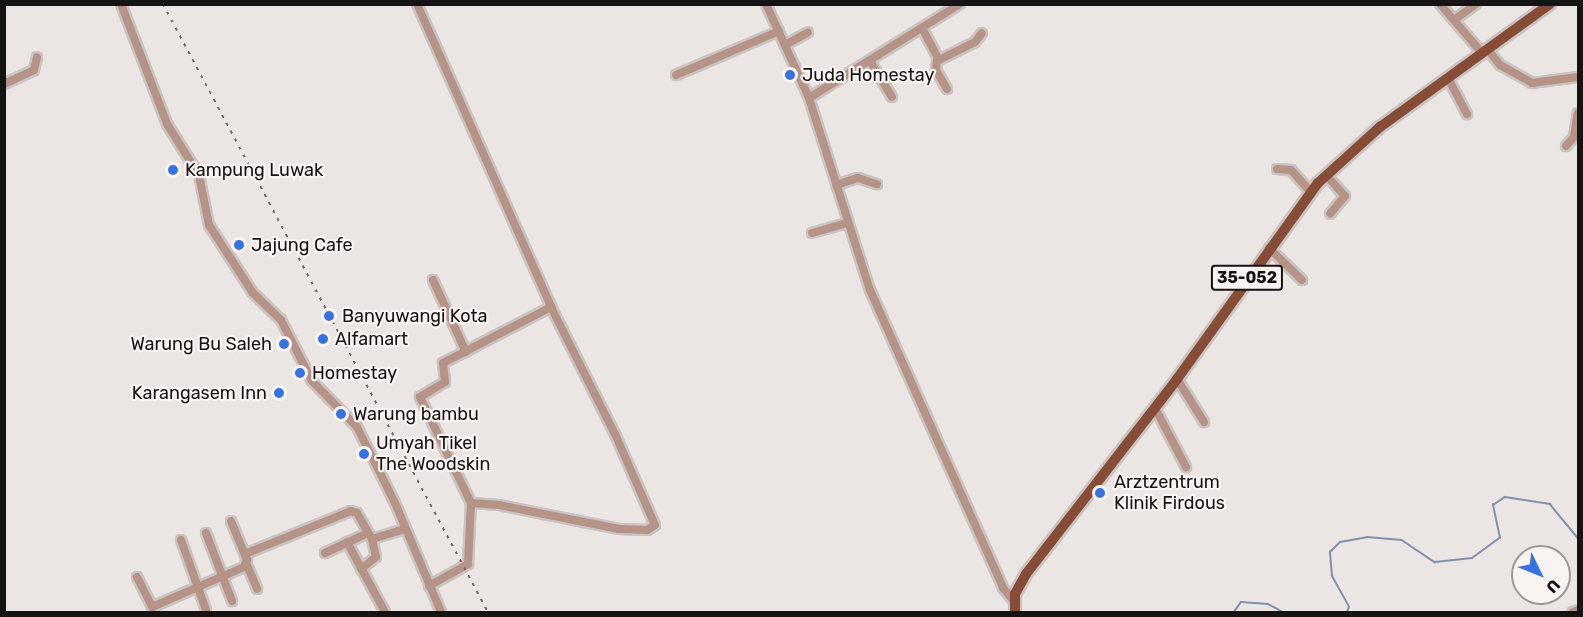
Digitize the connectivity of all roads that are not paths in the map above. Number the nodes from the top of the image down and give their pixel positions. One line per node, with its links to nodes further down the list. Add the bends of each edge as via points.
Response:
1 (121, 4): 47 (street, via 167,124 199,175 209,225 256,296 281,320 312,381 357,427)
2 (417, 4): 39 (street)
3 (766, 4): 10 (street)
4 (960, 4): 9 (street)
5 (1440, 4): 8 (street)
6 (1476, 4): 8 (street)
7 (1547, 5): 14 (main road, 35-052)
8 (1454, 20): 14 (street)
9 (922, 28): 16 (street); 17 (street)
10 (779, 31): 13 (street); 18 (street)
11 (808, 32): 13 (street)
12 (982, 33): 16 (street, via 975,42)
13 (785, 45): 24 (street)
14 (1485, 52): 19 (street, via 1503,68 1532,83); 20 (main road, 35-052)
15 (37, 57): 21 (street, via 34,70)
16 (937, 60): 22 (street, via 936,70)
17 (870, 61): 23 (street); 24 (street)
18 (676, 75)
19 (1578, 77)
20 (1448, 78): 26 (street); 29 (main road, 35-052, via 1361,142)
21 (4, 84)
22 (947, 89)
23 (892, 97)
24 (809, 98): 31 (street)
25 (1578, 113): 27 (street, via 1574,137 1566,146)
26 (1467, 114)
27 (1578, 142)
28 (1277, 169): 32 (street, via 1291,170)
29 (1326, 175): 32 (main road, 35-052); 33 (street, via 1344,196)
30 (877, 184): 31 (street, via 858,178)
31 (836, 185): 34 (street)
32 (1311, 192): 36 (main road, 35-052)
33 (1330, 214)
34 (847, 223): 35 (street); 62 (street, via 897,351)
35 (812, 233)
36 (1269, 248): 38 (street); 41 (main road, 35-052)
37 (433, 280): 40 (street)
38 (1302, 280)
39 (551, 307): 40 (street); 45 (street, via 615,434 655,525 647,530 619,529)
40 (466, 352): 45 (street, via 443,363 446,381 420,398)
41 (1178, 379): 42 (main road, 35-052); 43 (street)
42 (1155, 408): 44 (street); 62 (main road, 35-052, via 1026,574)
43 (1204, 422)
44 (1186, 467)
45 (471, 503): 58 (street, via 468,564)
46 (231, 521): 53 (street)
47 (405, 529): 49 (street); 58 (street)
48 (206, 533): 56 (street)
49 (370, 536): 51 (street); 53 (street, via 357,513 351,511); 55 (street, via 376,557)
50 (181, 540): 59 (street)
51 (347, 542): 52 (street); 55 (street)
52 (325, 553)
53 (245, 554): 54 (street)
54 (247, 565): 56 (street); 60 (street)
55 (362, 569): 65 (street)
56 (222, 576): 59 (street); 61 (street)
57 (137, 578): 59 (street, via 150,607)
58 (429, 586): 66 (street)
59 (198, 587): 63 (street)
60 (257, 590)
61 (232, 601)
62 (1014, 607)
63 (206, 610)
64 (1578, 610): 67 (street)
65 (385, 612)
66 (441, 612)
67 (1573, 612)

